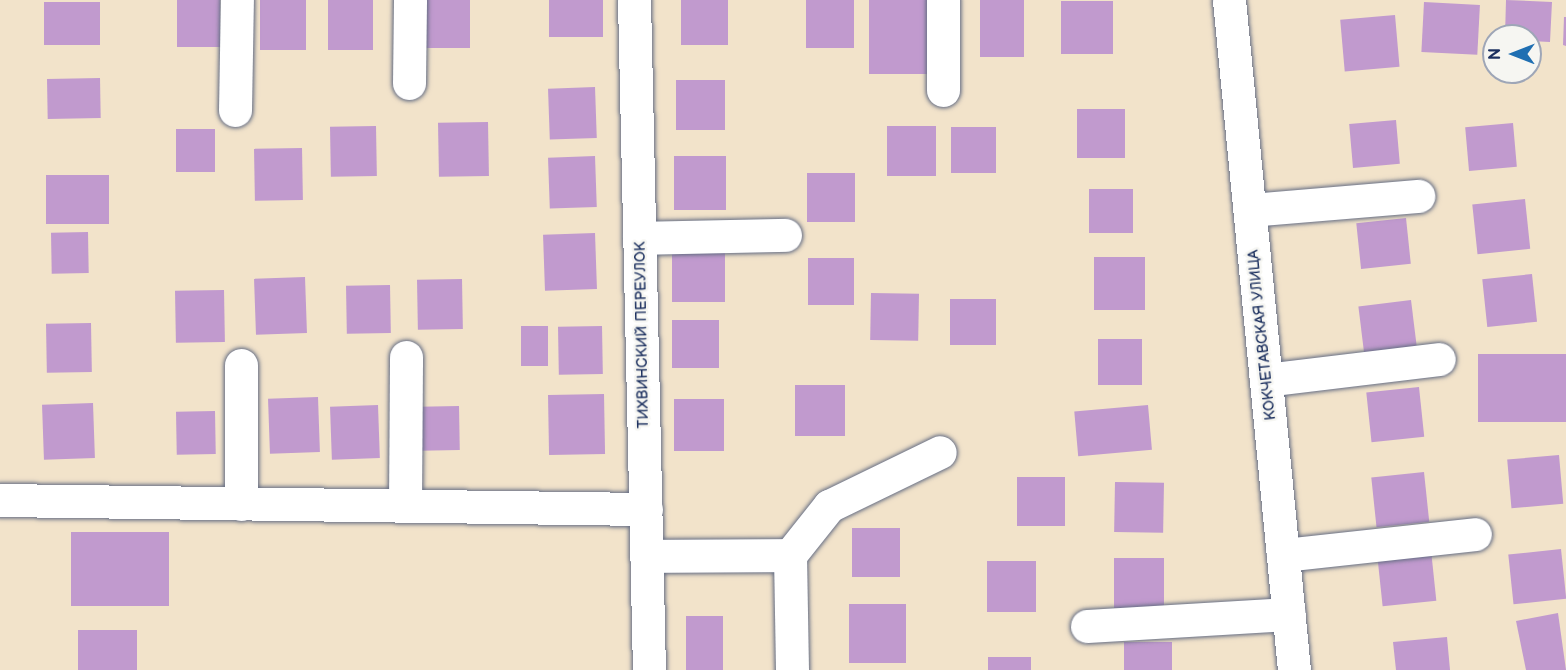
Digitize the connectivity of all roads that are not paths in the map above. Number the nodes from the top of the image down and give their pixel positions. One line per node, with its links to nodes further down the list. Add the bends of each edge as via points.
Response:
1 (237, 0): 8 (street)
2 (410, 0): 6 (street)
3 (634, 0): 12 (street, ТИХВИНСКИЙ ПЕРЕУЛОК)
4 (943, 0): 7 (street)
5 (1229, 0): 10 (street, КОКЧЕТАВСКАЯ УЛИЦА)
6 (409, 83)
7 (943, 90)
8 (236, 110)
9 (1418, 196): 10 (street)
10 (1250, 210): 16 (street, КОКЧЕТАВСКАЯ УЛИЦА)
11 (785, 235): 12 (street)
12 (639, 238): 21 (street, ТИХВИНСКИЙ ПЕРЕУЛОК)
13 (406, 357): 20 (street)
14 (1439, 359): 16 (street)
15 (241, 365): 19 (street)
16 (1266, 380): 24 (street, КОКЧЕТАВСКАЯ УЛИЦА)
17 (940, 452): 23 (street, via 829,506)
18 (0, 500): 19 (street)
19 (241, 504): 20 (street)
20 (405, 506): 21 (street)
21 (646, 509): 25 (street, ТИХВИНСКИЙ ПЕРЕУЛОК)
22 (1475, 534): 24 (street)
23 (789, 555): 25 (street); 29 (street)
24 (1283, 555): 26 (street, КОКЧЕТАВСКАЯ УЛИЦА)
25 (646, 556): 28 (street, ТИХВИНСКИЙ ПЕРЕУЛОК)
26 (1288, 614): 27 (street); 30 (street, КОКЧЕТАВСКАЯ УЛИЦА)
27 (1088, 626)
28 (649, 670)
29 (792, 670)
30 (1294, 670)

